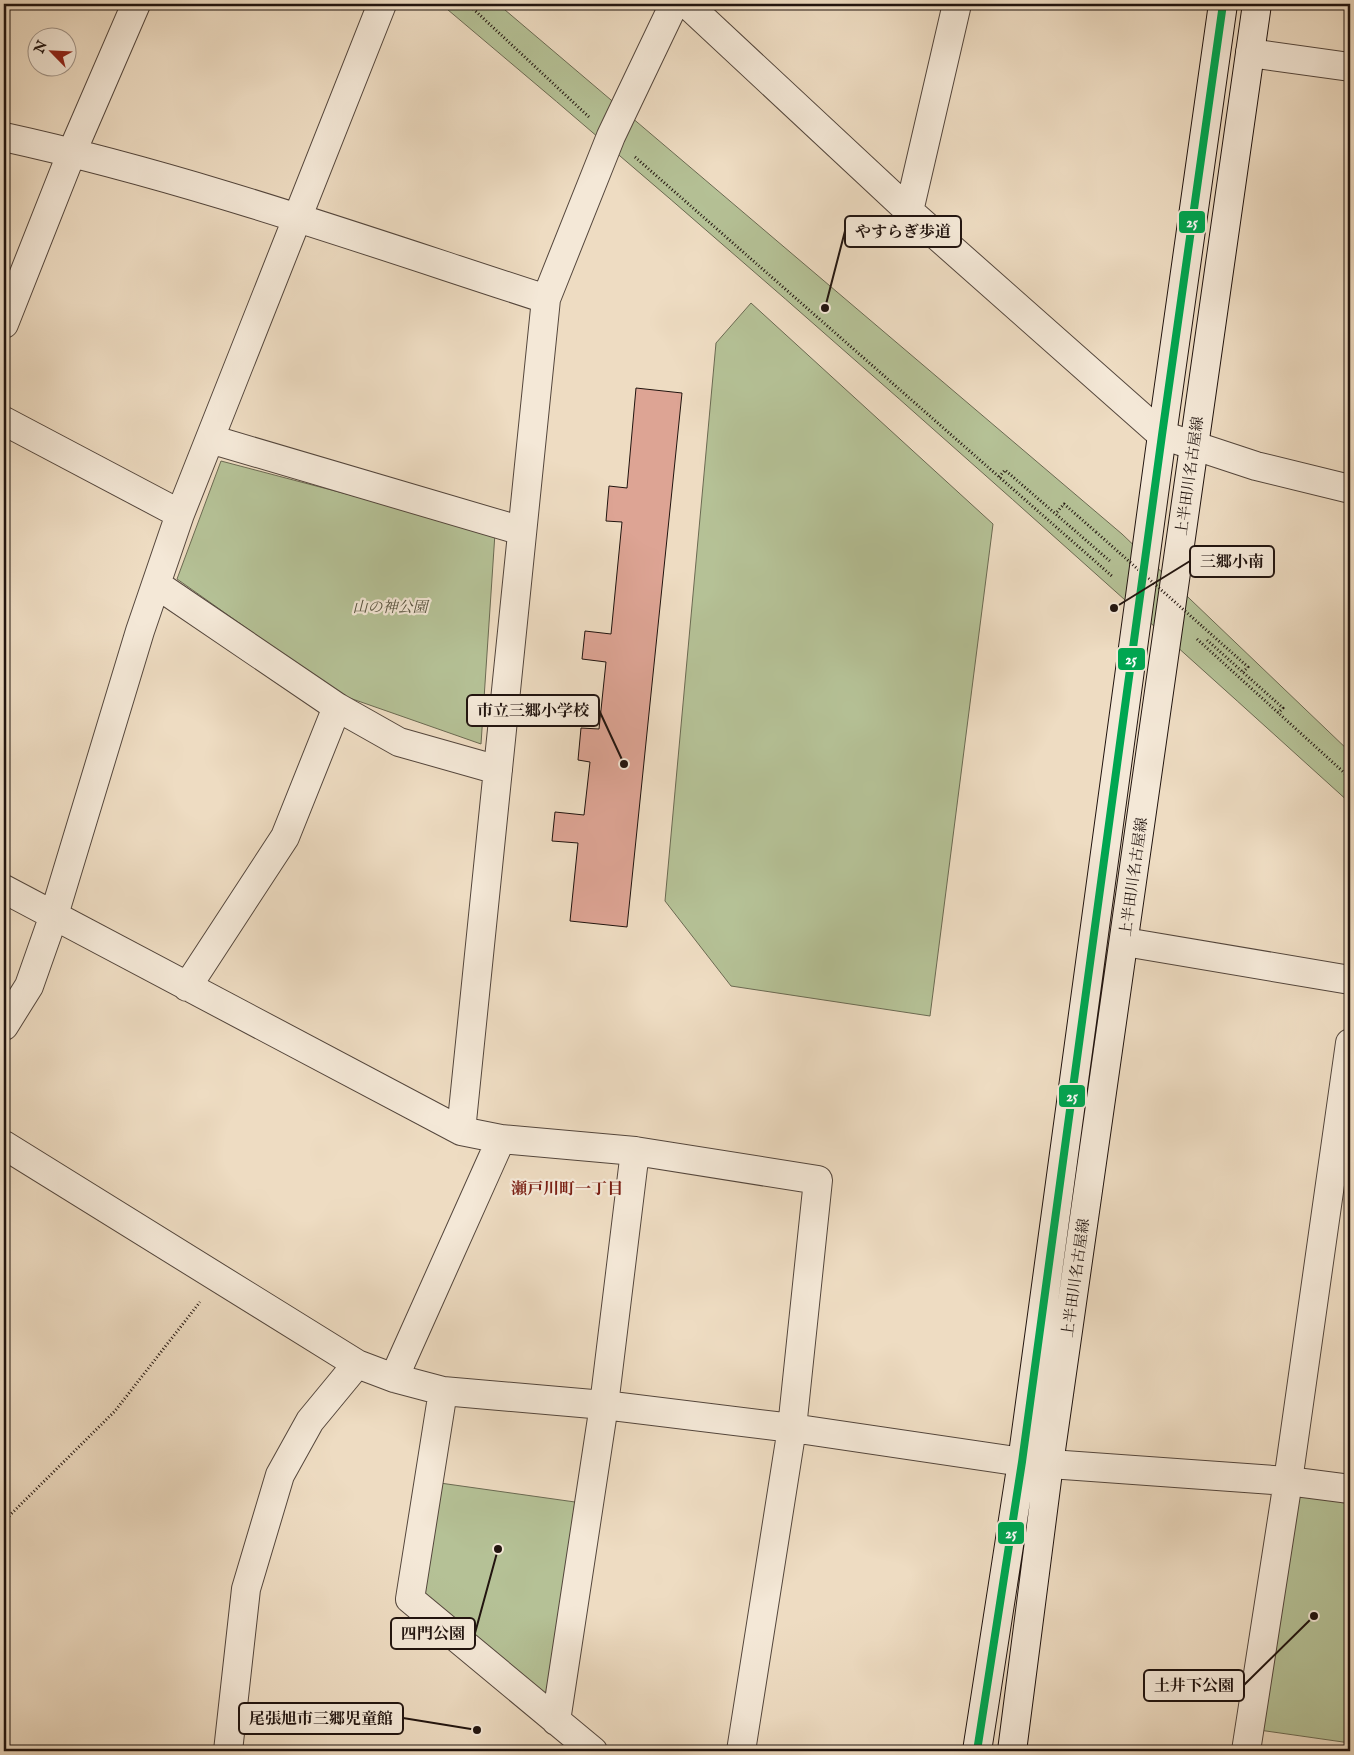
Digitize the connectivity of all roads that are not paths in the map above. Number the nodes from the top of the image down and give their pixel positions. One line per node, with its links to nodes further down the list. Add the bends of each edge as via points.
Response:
1 (136, 4): 11 (street)
2 (382, 4): 13 (street)
3 (674, 4): 14 (street, via 611,136)
4 (687, 4): 12 (street)
5 (956, 4): 12 (street)
6 (1223, 4): 17 (street, 上半田川名古屋線)
7 (1257, 4): 8 (street, 上半田川名古屋線)
8 (1250, 53): 9 (street); 19 (street, 上半田川名古屋線)
9 (1350, 67)
10 (4, 137): 11 (street)
11 (72, 152): 13 (street); 15 (street)
12 (909, 212): 17 (street)
13 (296, 218): 14 (street); 18 (street)
14 (546, 299): 22 (street)
15 (4, 324)
16 (4, 421): 21 (street)
17 (1162, 435): 19 (street); 42 (street, 上半田川名古屋線)
18 (210, 439): 21 (street); 22 (street)
19 (1194, 446): 20 (street, via 1256,466); 28 (street, 上半田川名古屋線)
20 (1350, 489)
21 (180, 514): 23 (street)
22 (522, 531): 25 (street)
23 (156, 584): 24 (street); 27 (street)
24 (337, 707): 25 (street, via 399,742); 30 (street, via 285,837)
25 (498, 770): 33 (street)
26 (4, 889): 27 (street)
27 (54, 915): 30 (street); 31 (street, via 29,986)
28 (1125, 942): 29 (street); 43 (street, 上半田川名古屋線)
29 (1350, 980)
30 (187, 987): 33 (street)
31 (4, 1026)
32 (1350, 1043): 44 (street)
33 (461, 1131): 34 (street)
34 (500, 1139): 36 (street); 38 (street)
35 (4, 1145): 37 (street)
36 (635, 1151): 40 (street); 41 (street, via 818,1180)
37 (357, 1364): 38 (street); 47 (street, via 310,1421 280,1475 246,1589)
38 (394, 1378): 39 (street)
39 (443, 1391): 40 (street); 46 (street, via 410,1599)
40 (604, 1405): 41 (street); 46 (street)
41 (792, 1428): 42 (street); 49 (street)
42 (1022, 1462): 43 (street); 50 (street, 上半田川名古屋線)
43 (1049, 1464): 44 (street); 51 (street, 上半田川名古屋線)
44 (1288, 1481): 45 (street); 52 (street)
45 (1350, 1490)
46 (556, 1721): 48 (street)
47 (228, 1751)
48 (593, 1751)
49 (741, 1751)
50 (977, 1751)
51 (1012, 1751)
52 (1246, 1751)

